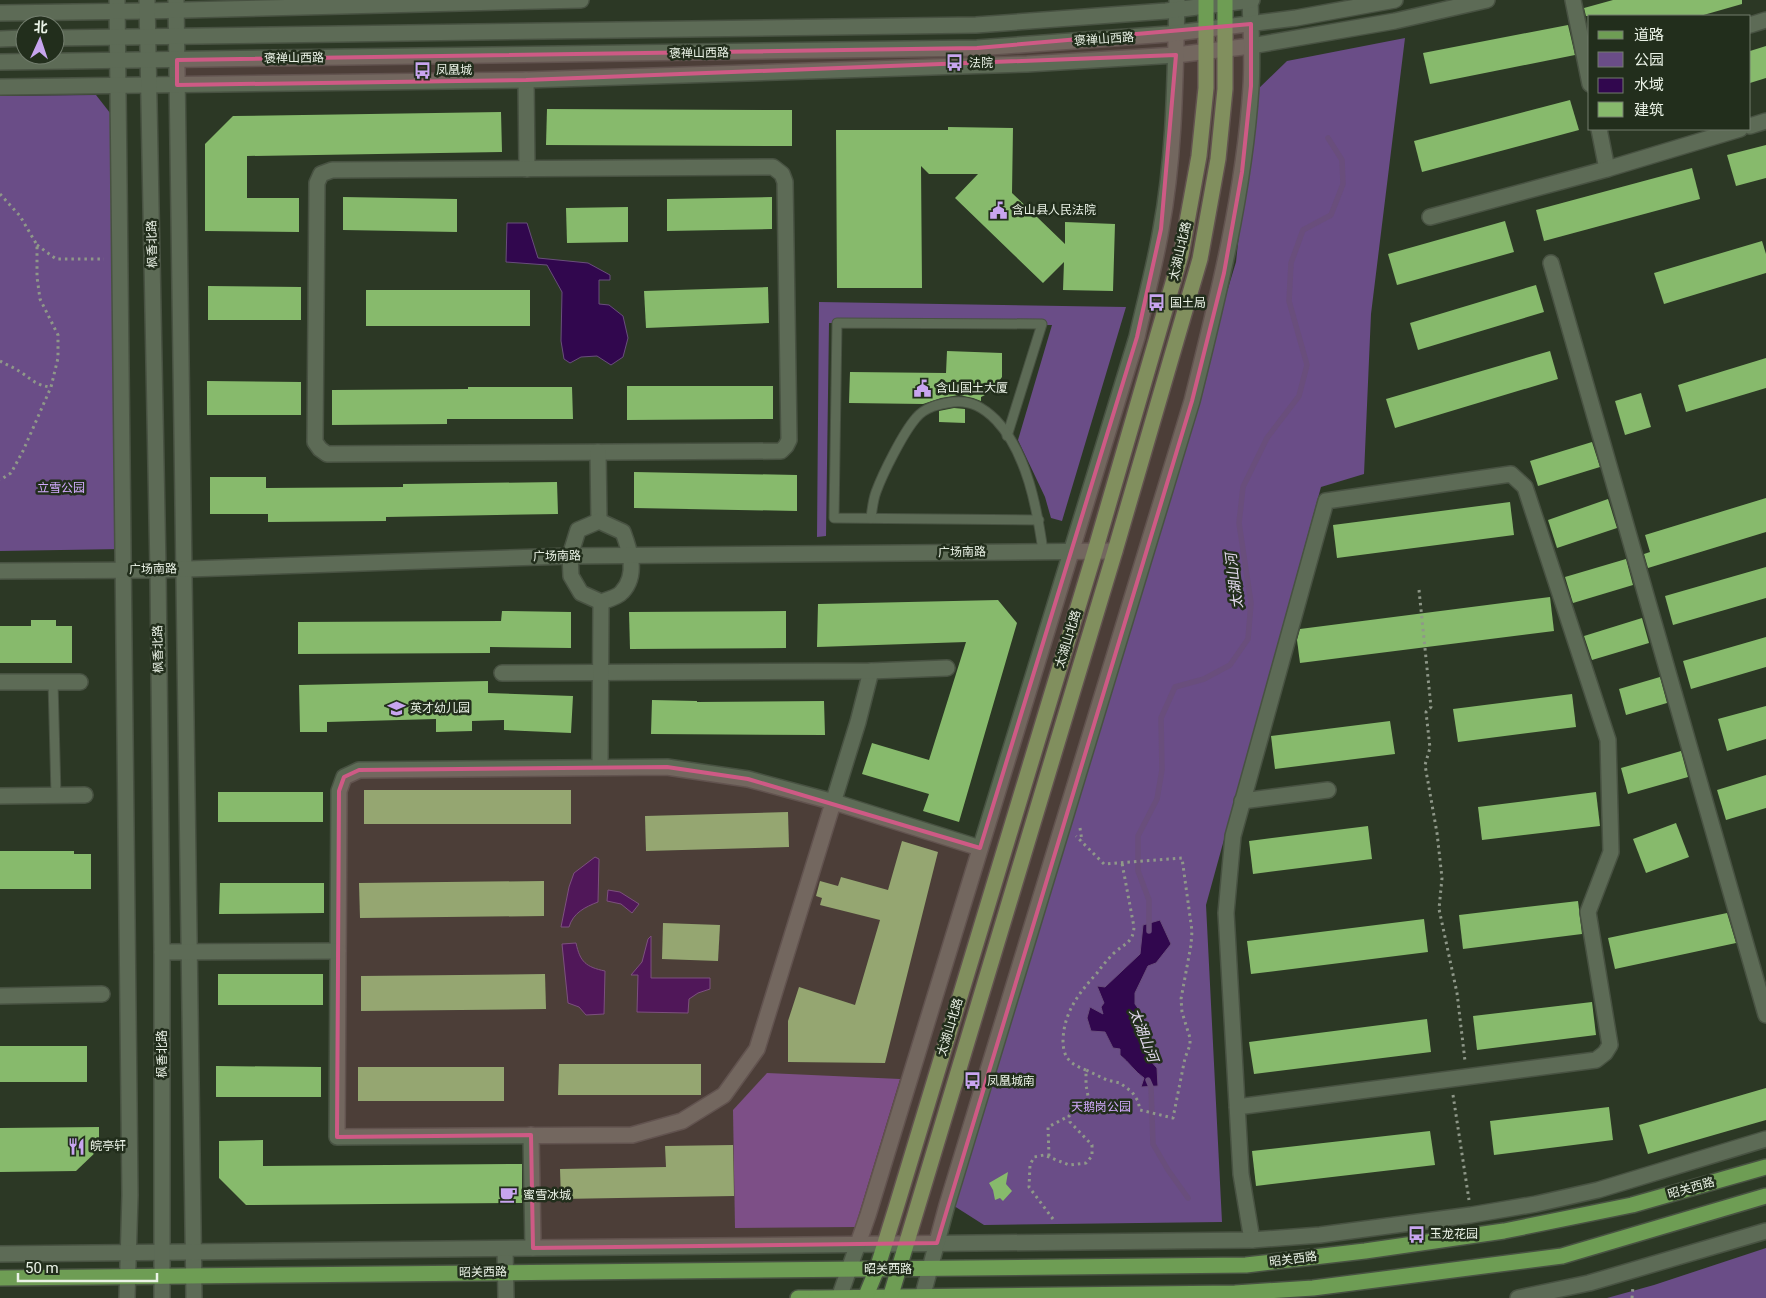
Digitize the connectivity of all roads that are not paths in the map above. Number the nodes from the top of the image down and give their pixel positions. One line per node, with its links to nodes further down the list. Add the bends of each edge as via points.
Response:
1 (581, 0): 9 (street)
2 (1251, 0): 6 (street, 褒禅山西路); 14 (street)
3 (1395, 0): 14 (street, 褒禅山西路)
4 (1487, 0): 25 (street, via 1396,21)
5 (1573, 0): 33 (street)
6 (1225, 2): 7 (street, 褒禅山西路); 16 (main road, 太湖山北路)
7 (1206, 3): 10 (street, 褒禅山西路); 17 (main road, 太湖山北路)
8 (147, 5): 9 (street); 11 (street); 21 (street, 枫香北路)
9 (176, 5): 19 (street)
10 (1177, 5): 18 (street); 19 (street, 褒禅山西路, via 976,25)
11 (117, 6): 12 (street); 20 (street)
12 (0, 13)
13 (1766, 20): 15 (street)
14 (1251, 24): 16 (street, 褒禅山西路); 25 (street)
15 (1751, 25)
16 (1226, 27): 17 (street, 褒禅山西路); 26 (main road, 太湖山北路)
17 (1206, 29): 18 (street, 褒禅山西路); 27 (main road, 太湖山北路)
18 (1176, 33): 28 (street); 30 (street, 褒禅山西路, via 977,48)
19 (176, 36): 21 (street, 褒禅山西路); 30 (street)
20 (118, 37): 21 (street, 褒禅山西路); 23 (street, 褒禅山西路); 31 (street)
21 (148, 37): 29 (street, 枫香北路)
22 (15, 38): 24 (street)
23 (65, 38)
24 (0, 39)
25 (1251, 46): 26 (street); 95 (street, via 1251,86 1242,172 1224,273 1194,392)
26 (1226, 49): 27 (street); 55 (main road, 太湖山北路, via 1218,159 1200,259)
27 (1206, 52): 28 (street); 54 (main road, 太湖山北路, via 1199,156 1182,254)
28 (1176, 55): 34 (street, via 1027,64); 53 (street, via 1162,229 1137,337)
29 (149, 60): 30 (street, 褒禅山西路); 31 (street, 褒禅山西路); 37 (street, 枫香北路)
30 (177, 60): 35 (street)
31 (118, 61): 32 (street, 褒禅山西路); 36 (street)
32 (0, 62)
33 (1588, 71)
34 (526, 80): 35 (street); 43 (street)
35 (177, 85): 37 (street); 58 (street)
36 (118, 86): 37 (street); 38 (street); 59 (street)
37 (149, 86): 60 (street, 枫香北路)
38 (0, 87)
39 (1766, 121): 40 (street)
40 (1751, 126)
41 (1599, 130): 44 (street)
42 (1737, 130): 44 (street)
43 (526, 168): 48 (street, via 773,167 782,174 785,182 789,440 786,446 781,451); 48 (street, via 332,170 321,174 317,183 315,442 327,454)
44 (1607, 169): 45 (street)
45 (1430, 217)
46 (1551, 263): 83 (street)
47 (1007, 436): 49 (lane, via 997,421 978,404 960,401 936,404 916,417 904,436 876,493); 49 (lane, via 1042,324 837,323 834,518); 50 (lane, via 1027,473)
48 (598, 452): 51 (street)
49 (871, 518): 50 (lane)
50 (1039, 520): 52 (lane)
51 (599, 521): 56 (street, via 624,532); 57 (street, via 578,530)
52 (1043, 551): 53 (street, 广场南路); 56 (street, 广场南路)
53 (1071, 551): 54 (street, 广场南路); 77 (street)
54 (1095, 551): 55 (street, 广场南路); 93 (main road, 太湖山北路)
55 (1115, 551): 94 (main road, 太湖山北路)
56 (631, 555): 57 (street, 广场南路); 62 (street, via 631,579 622,593)
57 (570, 556): 58 (street, 广场南路); 62 (street, via 571,576 581,593)
58 (183, 569): 60 (street, 广场南路); 80 (street)
59 (123, 570): 60 (street, 广场南路); 61 (street, 广场南路); 100 (street, via 130,1175)
60 (158, 570): 79 (street, 枫香北路)
61 (0, 571)
62 (601, 602): 66 (street)
63 (947, 668): 64 (street)
64 (871, 671): 66 (street); 76 (street)
65 (502, 672): 66 (street)
66 (601, 672): 70 (street)
67 (0, 682): 68 (street)
68 (53, 682): 69 (street); 72 (lane)
69 (80, 682)
70 (600, 767): 76 (street, via 667,767 748,779); 78 (street, via 359,770 344,777 339,791)
71 (1328, 790): 75 (street)
72 (56, 795): 73 (street); 74 (street)
73 (86, 795)
74 (0, 796)
75 (1242, 801): 84 (street, via 1232,836 1226,913); 84 (street, via 1326,501 1511,474 1525,487 1608,740 1611,852 1588,912 1610,1044 1596,1060)
76 (834, 802): 77 (street); 85 (street, via 757,1049 724,1095 682,1122 632,1135)
77 (980, 848): 92 (street)
78 (338, 951): 80 (street); 85 (street, via 337,1137)
79 (162, 952): 80 (street); 98 (street, 枫香北路)
80 (188, 952): 99 (street)
81 (102, 994): 82 (street)
82 (0, 996)
83 (1766, 1015)
84 (1237, 1107): 91 (street, via 1241,1174)
85 (531, 1135): 97 (street)
86 (1766, 1139): 90 (street, via 1598,1190 1471,1216)
87 (1766, 1167): 102 (main road, 昭关西路, via 1632,1205 1513,1229)
88 (1766, 1196): 112 (main road, via 1562,1256 1313,1288 1235,1293)
89 (1766, 1231): 122 (street, via 1589,1283)
90 (1295, 1237): 91 (street); 102 (street)
91 (1252, 1240): 95 (street)
92 (858, 1244): 93 (street); 97 (street); 104 (street)
93 (884, 1244): 94 (street); 105 (main road, 太湖山北路)
94 (905, 1244): 95 (street); 106 (main road, 太湖山北路)
95 (937, 1244): 103 (street)
96 (506, 1248): 97 (street); 99 (street); 107 (street)
97 (533, 1248)
98 (162, 1252): 99 (street); 100 (street); 110 (street, 枫香北路)
99 (193, 1252): 108 (street)
100 (128, 1253): 101 (street); 109 (street)
101 (0, 1254)
102 (1297, 1259): 103 (main road, 昭关西路, via 1246,1265)
103 (930, 1268): 106 (main road, 昭关西路); 112 (street)
104 (849, 1269): 105 (main road, 昭关西路); 107 (main road, 昭关西路); 119 (street)
105 (877, 1269): 106 (main road, 昭关西路); 120 (main road, 太湖山北路)
106 (897, 1269): 121 (main road, 太湖山北路)
107 (506, 1271): 108 (main road, 昭关西路); 116 (street)
108 (193, 1275): 110 (main road, 昭关西路); 115 (street)
109 (128, 1276): 110 (main road, 昭关西路); 111 (main road, 昭关西路); 113 (street)
110 (162, 1276): 114 (street, 枫香北路)
111 (0, 1278)
112 (922, 1297): 121 (main road)
113 (127, 1298)
114 (162, 1298)
115 (194, 1298)
116 (506, 1298)
117 (798, 1298): 118 (main road)
118 (815, 1298): 119 (main road)
119 (839, 1298): 120 (main road)
120 (866, 1298): 121 (main road)
121 (890, 1298)
122 (1518, 1298)

